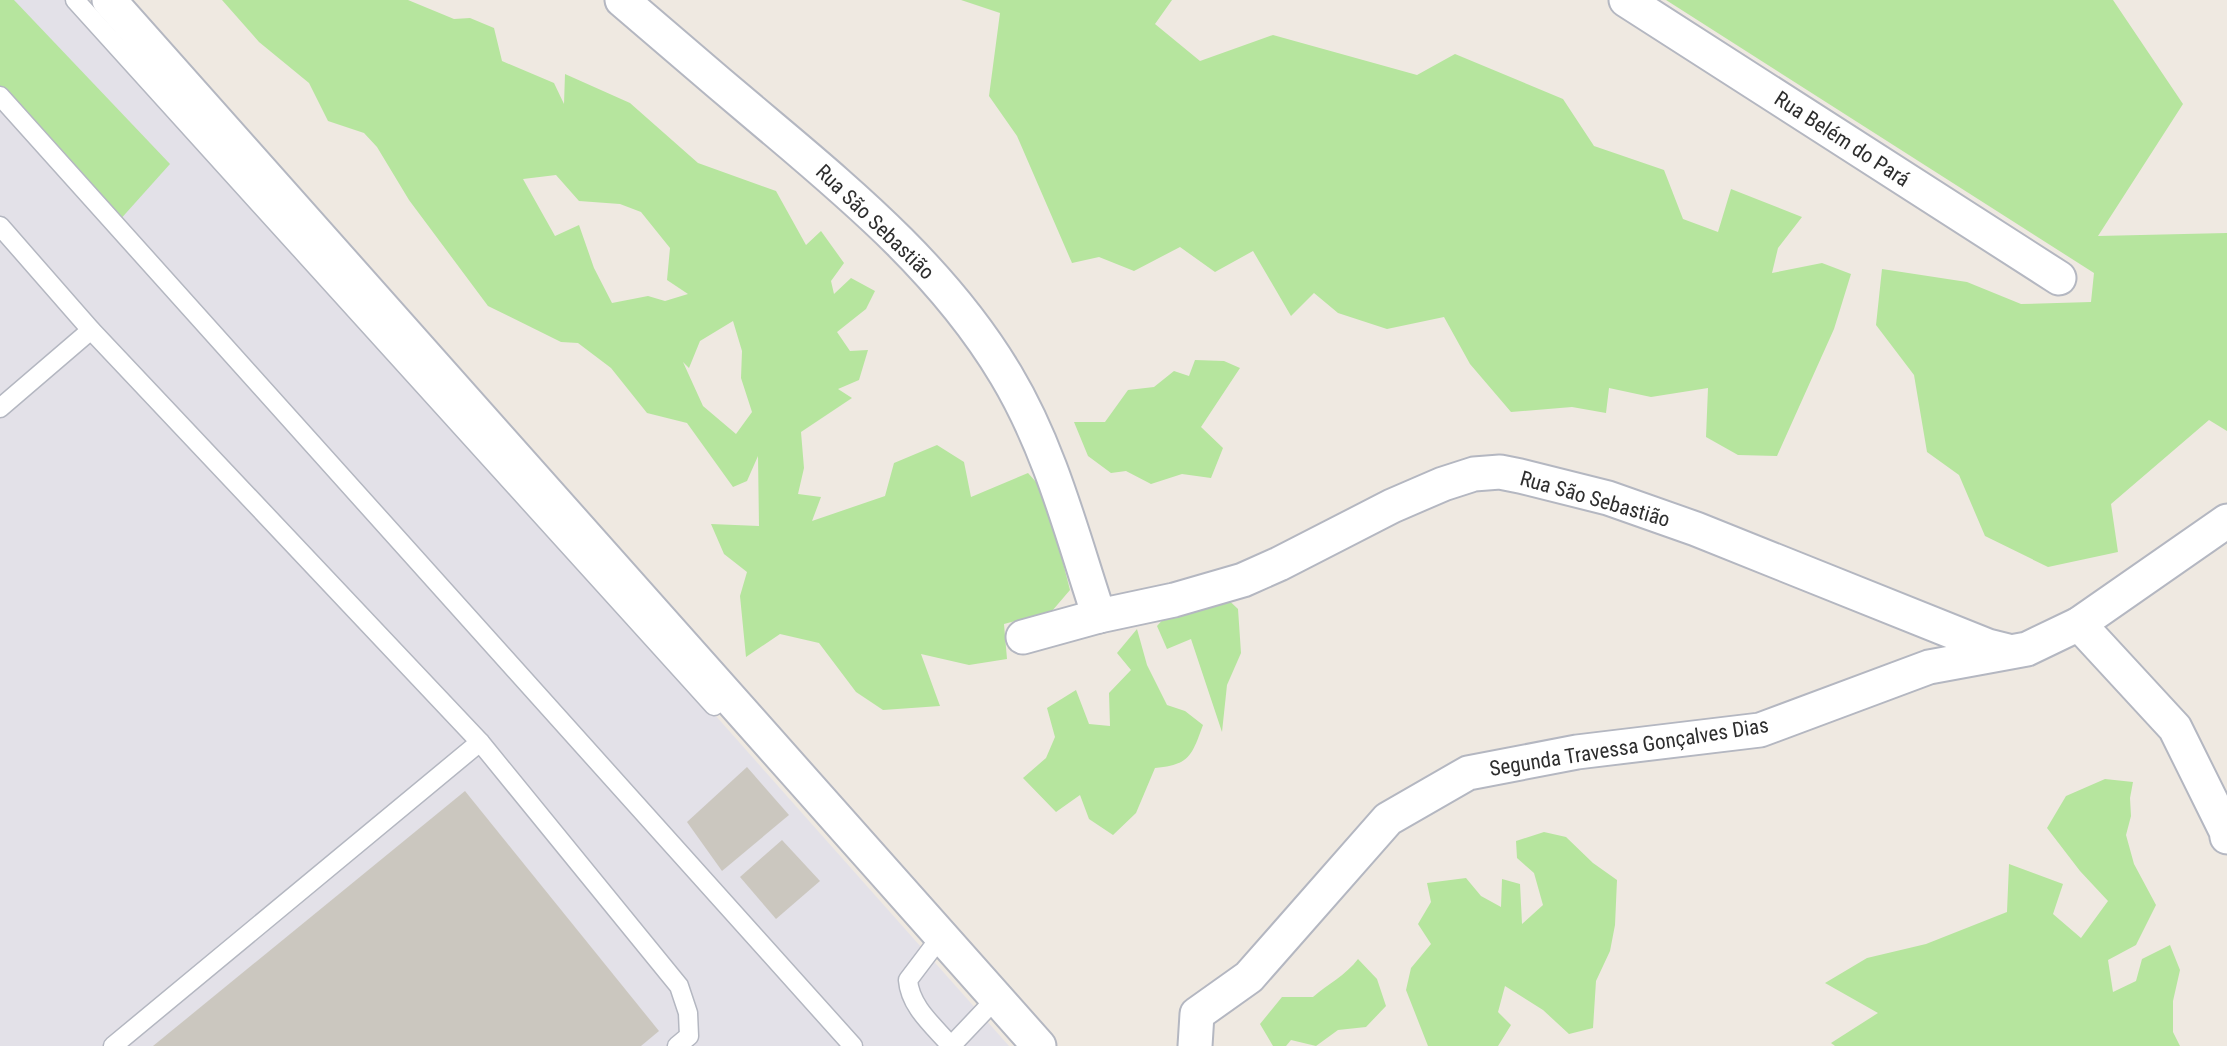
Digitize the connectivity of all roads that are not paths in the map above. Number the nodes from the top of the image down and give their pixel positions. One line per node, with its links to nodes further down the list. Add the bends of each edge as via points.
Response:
1 (75, 0): 17 (lane)
2 (109, 0): 23 (street)
3 (622, 0): 11 (street, Rua São Sebastião, via 847,191 916,256 980,333 1026,410 1045,454)
4 (1626, 0): 7 (street, Rua Belém do Pará)
5 (0, 96): 21 (lane)
6 (0, 226): 8 (lane)
7 (2059, 278)
8 (91, 330): 9 (lane); 15 (lane)
9 (0, 408)
10 (2223, 529): 12 (street)
11 (1099, 616): 13 (street, Rua São Sebastião); 14 (street, Rua São Sebastião, via 1243,580 1443,484 1500,472 1608,498 1671,520)
12 (2079, 624): 14 (street, via 2036,645); 16 (street, via 2175,728)
13 (1023, 636)
14 (2010, 651): 24 (street, Segunda Travessa Gonçalves Dias, via 1929,667 1760,730 1577,752 1468,773 1388,819 1248,977 1196,1014)
15 (480, 742): 19 (lane); 20 (lane, via 679,986 688,1013 689,1036)
16 (2227, 837)
17 (933, 947): 18 (lane); 18 (lane, via 908,979 909,992 951,1046)
18 (989, 1007): 22 (lane)
19 (113, 1046)
20 (677, 1046)
21 (853, 1046)
22 (1025, 1046)
23 (1039, 1046)
24 (1195, 1046)

